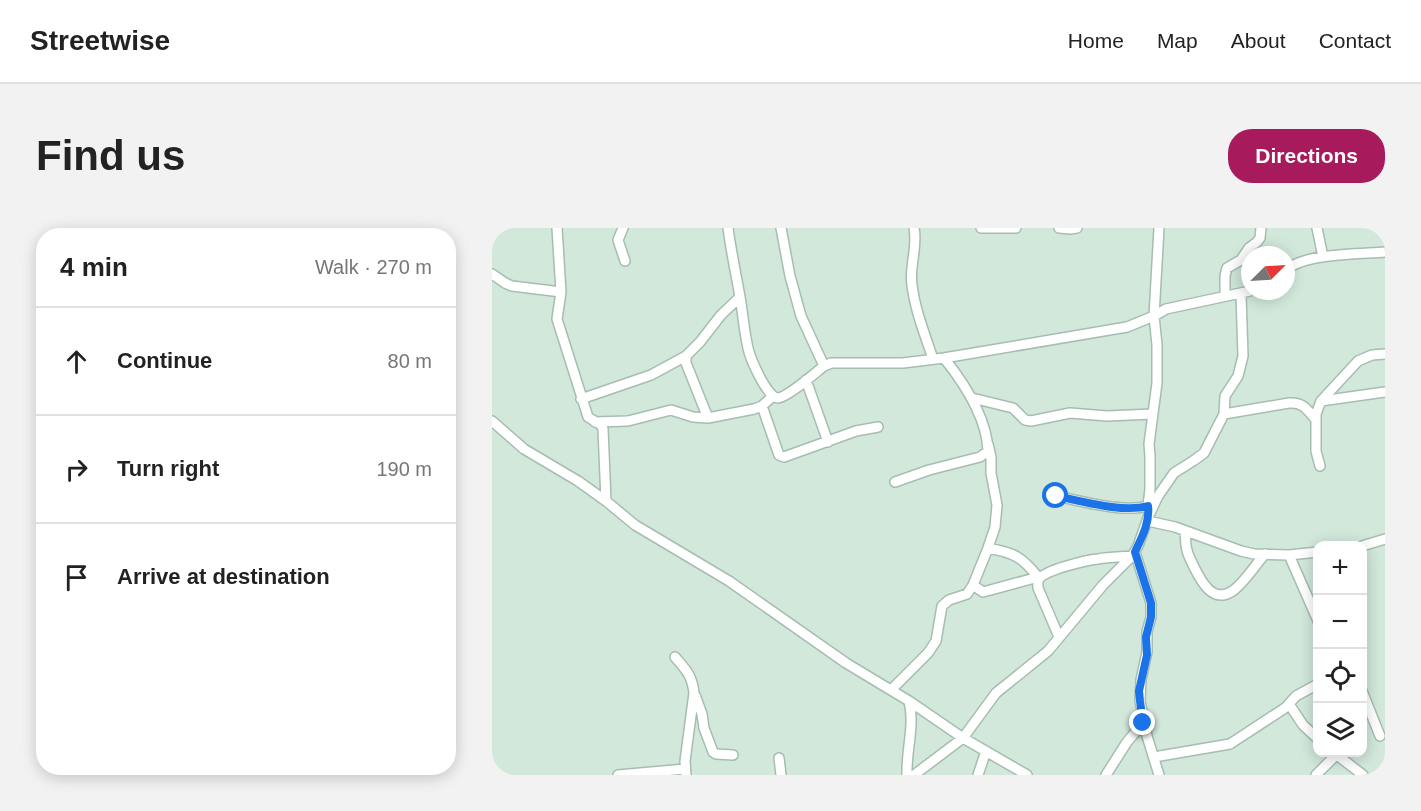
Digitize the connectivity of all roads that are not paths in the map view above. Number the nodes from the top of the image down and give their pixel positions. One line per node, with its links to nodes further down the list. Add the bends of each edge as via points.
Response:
1 (557, 228): 18 (street)
2 (623, 228): 15 (street, via 618,240)
3 (728, 228): 21 (street)
4 (781, 228): 28 (street, via 801,316)
5 (914, 228): 27 (street, via 912,285)
6 (981, 228): 7 (street)
7 (1016, 228)
8 (1059, 228): 9 (street)
9 (1077, 228)
10 (1159, 228): 23 (street)
11 (1261, 228): 20 (street, via 1257,242 1241,260 1227,268)
12 (1317, 228): 14 (street)
13 (1385, 252): 14 (street)
14 (1323, 257): 16 (street)
15 (625, 261)
16 (1295, 264)
17 (492, 274): 18 (street, via 512,286)
18 (561, 292): 33 (street, via 557,320)
19 (1241, 293): 20 (street)
20 (1226, 296): 23 (street, via 1166,309)
21 (740, 297): 25 (street); 31 (street, via 747,348)
22 (1246, 300): 37 (street, via 1243,356 1238,375 1225,396)
23 (1154, 316): 26 (street, via 1127,327); 36 (street, via 1157,367)
24 (1385, 354): 34 (street, via 1358,361)
25 (686, 356): 33 (street, via 651,375); 38 (street)
26 (944, 358): 27 (street); 32 (street)
27 (933, 359): 28 (street)
28 (824, 366): 29 (street)
29 (806, 380): 31 (street, via 786,395); 43 (street)
30 (1385, 392): 34 (street)
31 (773, 396): 35 (street)
32 (972, 398): 36 (street, via 1013,408 1031,421 1070,413); 44 (street)
33 (581, 399): 41 (street, via 588,417)
34 (1321, 401): 39 (street)
35 (762, 406): 38 (street); 43 (street, via 779,454 784,457)
36 (1153, 414): 49 (street)
37 (1224, 414): 39 (street, via 1297,402); 49 (street, via 1204,453 1174,473)
38 (708, 418): 41 (street, via 671,411 628,421)
39 (1316, 420): 45 (street)
40 (492, 421): 48 (street, via 525,449)
41 (595, 422): 48 (street, via 603,429)
42 (878, 427): 43 (street)
43 (828, 442)
44 (987, 444): 46 (street, via 988,451 980,457); 53 (street, via 997,505)
45 (1320, 466)
46 (895, 482)
47 (1056, 496): 49 (street, via 1139,508)
48 (606, 501): 64 (street, via 635,525 729,581)
49 (1148, 514): 50 (street); 55 (street)
50 (1185, 531): 56 (street, via 1241,551); 56 (street, via 1189,556 1203,584 1214,594 1223,595 1236,588)
51 (1385, 539): 52 (street)
52 (1367, 544)
53 (988, 548): 58 (street, via 1008,551); 59 (street)
54 (1313, 552): 57 (street)
55 (1133, 554): 58 (street, via 1097,559); 61 (street); 69 (street, via 1151,603 1147,655 1139,691)
56 (1265, 554): 57 (street)
57 (1289, 555): 60 (street)
58 (1040, 576): 59 (street, via 983,592); 61 (street, via 1038,588)
59 (973, 585): 64 (street, via 966,594 942,606 936,641)
60 (1313, 612)
61 (1059, 637): 72 (street, via 1048,651 996,693)
62 (675, 657): 65 (street, via 689,673)
63 (1313, 686): 68 (street)
64 (891, 690): 66 (street)
65 (694, 693): 74 (street, via 713,752); 79 (street)
66 (909, 701): 72 (street); 83 (street, via 912,719)
67 (1367, 703): 71 (street)
68 (1287, 706): 70 (street); 75 (street, via 1230,744)
69 (1143, 723): 75 (street); 86 (street)
70 (1313, 735)
71 (1380, 736)
72 (963, 738): 73 (street); 84 (street)
73 (986, 751): 80 (street); 85 (street)
74 (733, 754)
75 (1154, 757): 87 (street)
76 (1332, 757): 88 (street)
77 (1339, 757): 89 (street)
78 (779, 758): 82 (street)
79 (686, 772): 81 (street)
80 (1021, 773)
81 (618, 775)
82 (781, 775)
83 (907, 775)
84 (914, 775)
85 (978, 775)
86 (1106, 775)
87 (1159, 775)
88 (1316, 775)
89 (1363, 775)

